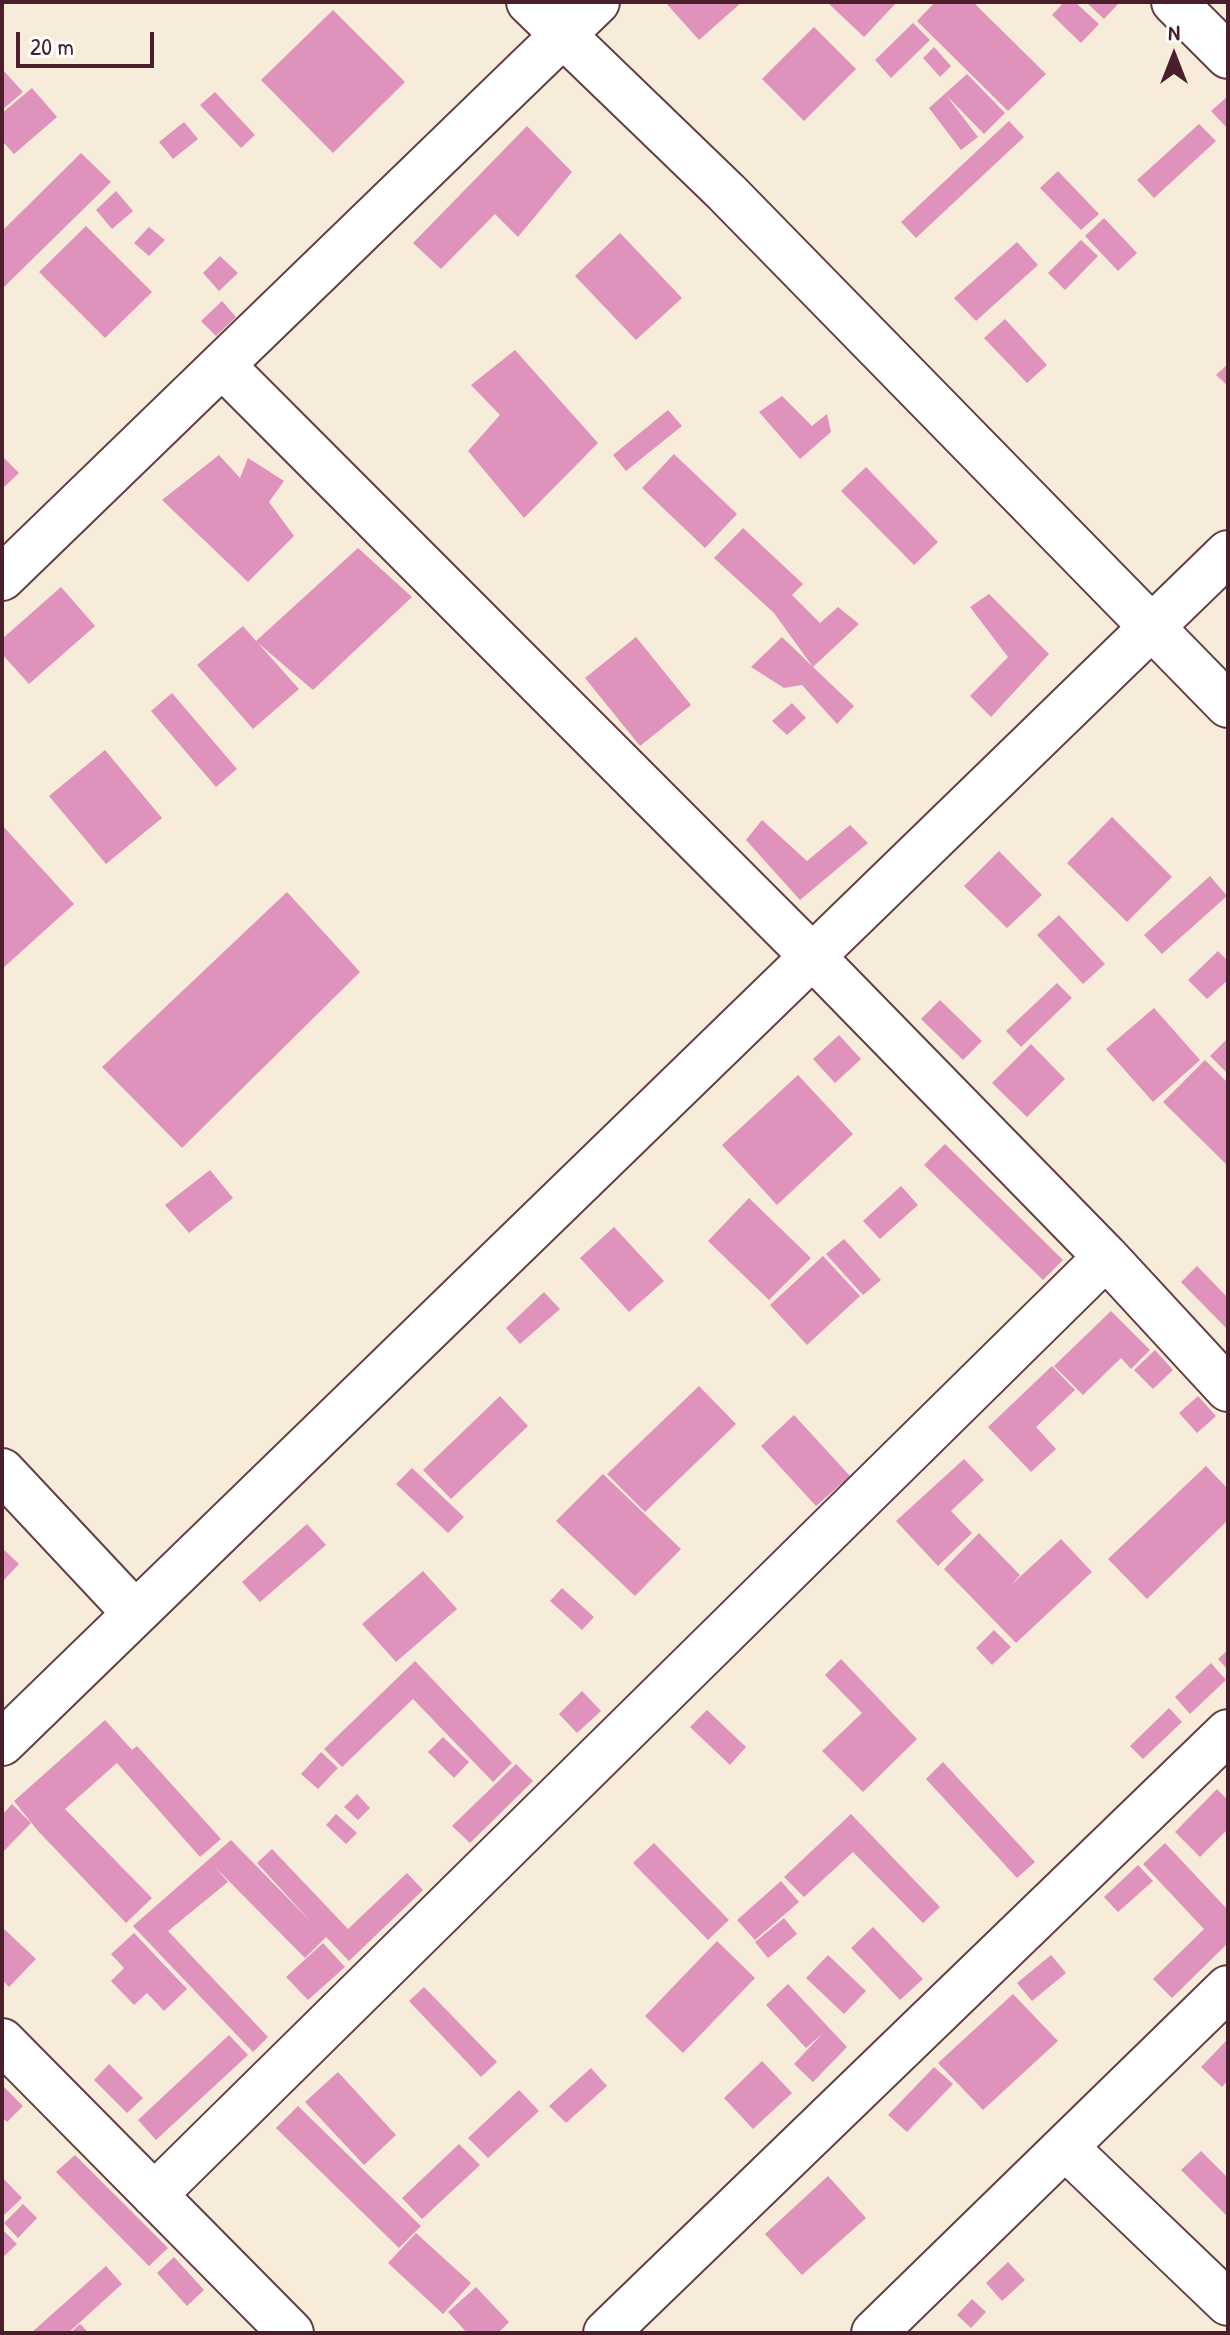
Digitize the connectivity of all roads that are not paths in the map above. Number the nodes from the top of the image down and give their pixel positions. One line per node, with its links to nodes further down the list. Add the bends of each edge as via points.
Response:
1 (529, 2): 4 (street)
2 (597, 2): 4 (street)
3 (1174, 2): 5 (street)
4 (561, 35): 6 (street); 9 (street, via 726,192)
5 (1228, 56)
6 (222, 365): 8 (street); 11 (street)
7 (1228, 553): 9 (street)
8 (2, 578)
9 (1150, 627): 10 (street); 11 (street)
10 (1228, 705)
11 (812, 956): 12 (street); 15 (street)
12 (1106, 1257): 13 (street); 21 (street)
13 (1228, 1389)
14 (2, 1471): 15 (street)
15 (135, 1613): 17 (street)
16 (1228, 1732): 24 (street)
17 (2, 1743)
18 (1228, 1988): 20 (street)
19 (2, 2041): 21 (street)
20 (1065, 2147): 22 (street); 25 (street)
21 (154, 2195): 23 (street)
22 (1228, 2303)
23 (291, 2333)
24 (606, 2333)
25 (874, 2333)

